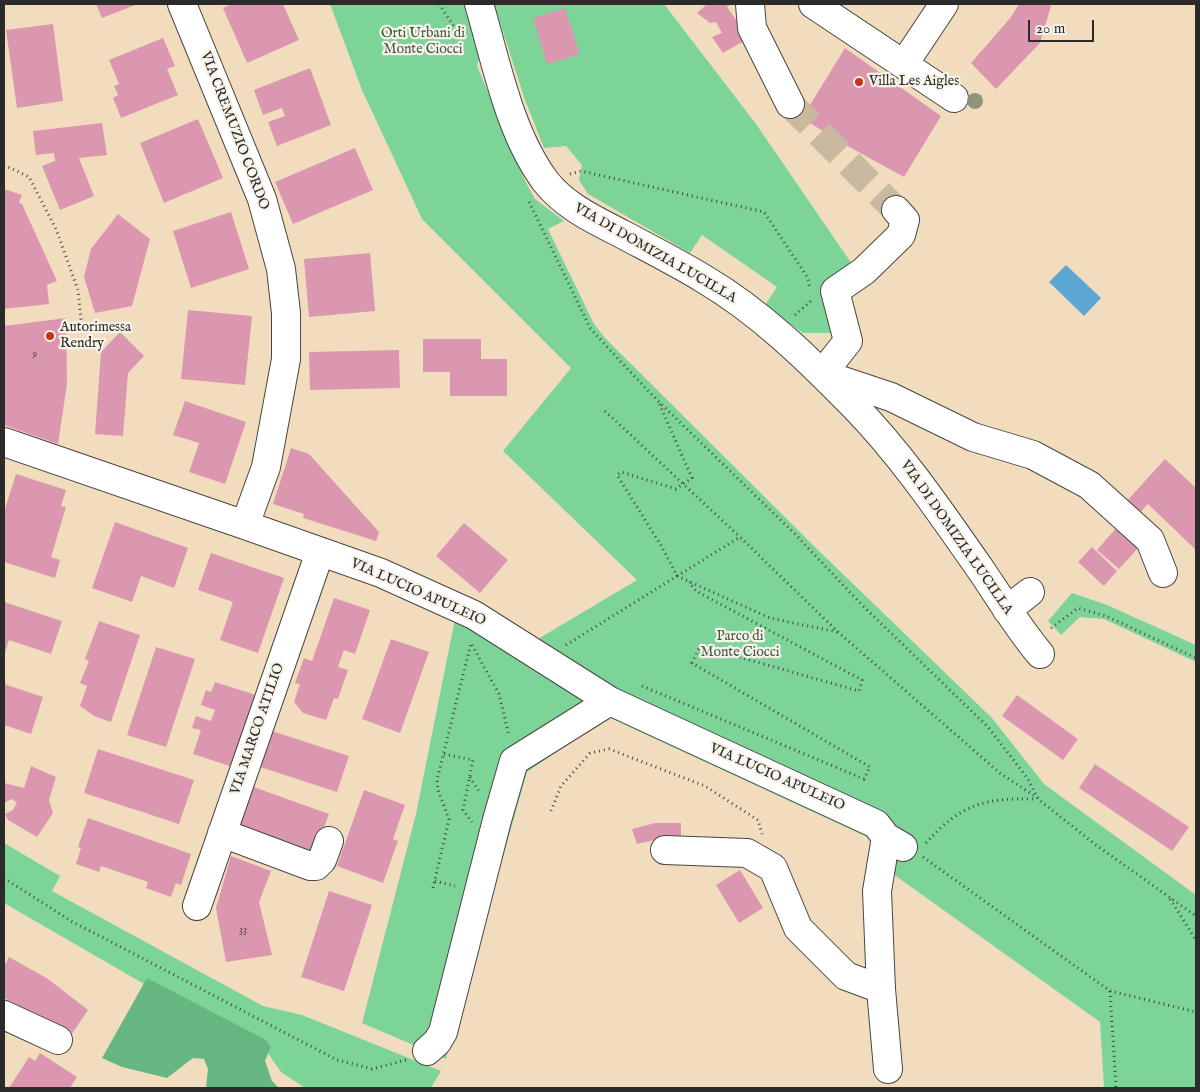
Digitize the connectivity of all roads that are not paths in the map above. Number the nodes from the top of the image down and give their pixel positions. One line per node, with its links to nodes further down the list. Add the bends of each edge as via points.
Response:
1 (182, 4): 12 (street, VIA CREMUZIO CORDO, via 262,199 281,269 286,313 286,359 266,467)
2 (479, 4): 10 (street, VIA DI DOMIZIA LUCILLA, via 518,130 529,155 536,190 562,198 706,280 776,331)
3 (750, 4): 8 (street, via 752,28)
4 (813, 4): 6 (street)
5 (944, 4): 6 (street)
6 (904, 64): 7 (street)
7 (954, 98)
8 (790, 104)
9 (896, 210): 10 (street, via 905,220 901,235 864,271 835,291 848,341)
10 (822, 374): 14 (street, via 891,397 981,440 1032,455 1088,485 1150,540); 16 (street, VIA DI DOMIZIA LUCILLA, via 880,433 916,478)
11 (5, 448): 12 (street, VIA LUCIO APULEIO)
12 (245, 525): 13 (street, VIA LUCIO APULEIO)
13 (320, 552): 18 (street, VIA LUCIO APULEIO, via 381,573 466,612); 19 (street, VIA MARCO ATILIO)
14 (1163, 573)
15 (1030, 592): 16 (street)
16 (1007, 610): 17 (street, VIA DI DOMIZIA LUCILLA)
17 (1035, 649)
18 (610, 701): 23 (street, VIA LUCIO APULEIO, via 841,806 876,824 902,846 876,891); 26 (street, via 514,761 443,1032)
19 (222, 833): 20 (street, via 310,866 316,866 322,860); 22 (street, VIA MARCO ATILIO)
20 (329, 842)
21 (664, 850): 23 (street, via 747,854 773,868 798,928 846,976)
22 (197, 906)
23 (881, 988): 27 (street)
24 (4, 1015): 25 (street)
25 (58, 1040)
26 (428, 1050)
27 (888, 1069)

